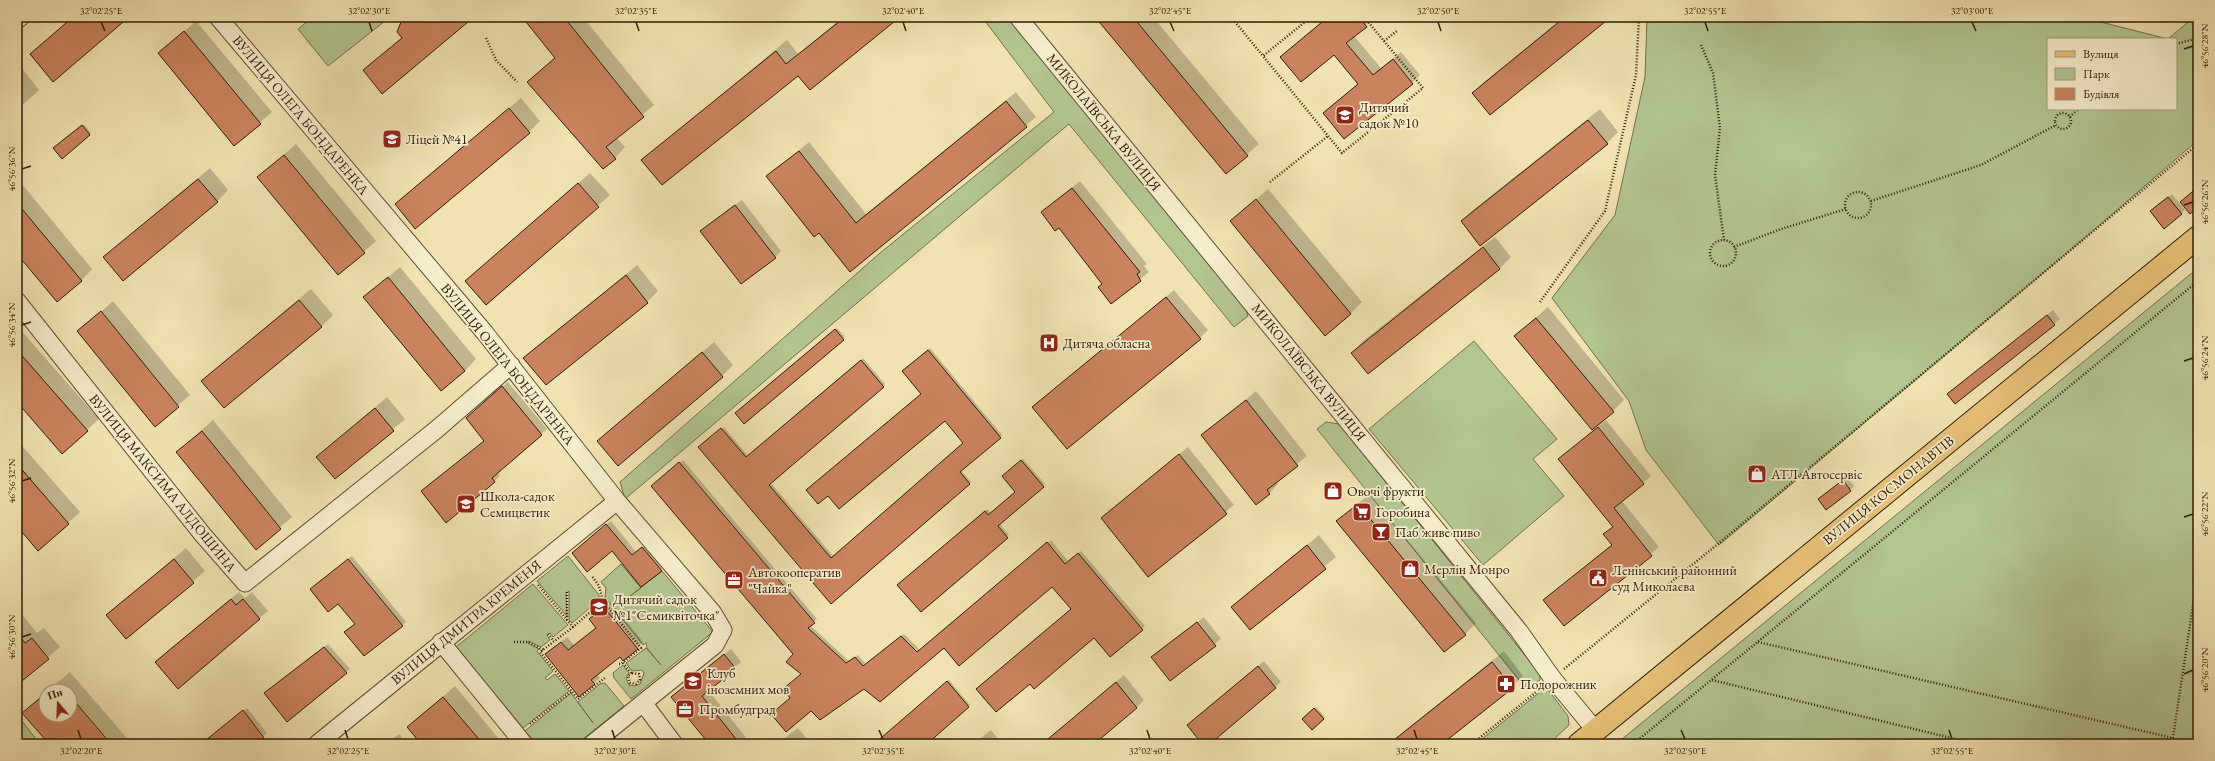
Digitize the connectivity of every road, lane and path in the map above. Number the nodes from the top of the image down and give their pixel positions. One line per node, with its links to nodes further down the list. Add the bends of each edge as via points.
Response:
1 (21, 17): 8 (street)
2 (218, 17): 31 (street, ВУЛИЦЯ ОЛЕГА БОНДАРЕНКА)
3 (1018, 17): 50 (street, МИКОЛАЇВСЬКА ВУЛИЦЯ, via 1514,625)
4 (1231, 17): 15 (path)
5 (1311, 17): 15 (path)
6 (1364, 17): 12 (path)
7 (1639, 17): 30 (path, via 1636,75 1605,211)
8 (17, 20)
9 (1397, 31): 12 (path)
10 (486, 38): 16 (path, via 496,60)
11 (2198, 38): 13 (path)
12 (1384, 41): 20 (path, via 1422,88 1342,153)
13 (2177, 44)
14 (1701, 45): 26 (path, via 1713,73 1720,128 1715,175)
15 (1263, 56): 20 (path)
16 (517, 82)
17 (2077, 110): 18 (path)
18 (2070, 117): 19 (path, via 2071,121 2067,128 2063,129); 19 (path, via 2063,112 2058,114 2054,121)
19 (2056, 125): 23 (path, via 1980,165)
20 (1328, 136): 22 (path)
21 (2198, 144): 50 (path)
22 (1270, 182)
23 (1871, 201): 24 (path, via 1870,211 1862,217 1852,216); 24 (path, via 1864,193 1854,193 1847,199)
24 (1846, 209): 27 (path)
25 (2198, 237): 55 (main road, ВУЛИЦЯ КОСМОНАВТІВ)
26 (1724, 240): 27 (path); 27 (path, via 1711,248 1710,257 1717,265 1731,263 1736,254)
27 (1734, 247)
28 (2198, 281): 44 (path)
29 (17, 301): 31 (street, ВУЛИЦЯ МАКСИМА АЛДОШИНА, via 203,535 245,583 437,429)
30 (1540, 302)
31 (510, 365): 32 (street, ВУЛИЦЯ ОЛЕГА БОНДАРЕНКА)
32 (616, 501): 34 (street, ВУЛИЦЯ ДМИТРА КРЕМЕНЯ); 53 (street, ВУЛИЦЯ ОЛЕГА БОНДАРЕНКА, via 713,613 722,630 715,645)
33 (2198, 572): 56 (path)
34 (527, 573): 38 (path); 42 (street, ВУЛИЦЯ ДМИТРА КРЕМЕНЯ)
35 (592, 576): 37 (path, via 599,586)
36 (568, 592): 38 (path)
37 (603, 601): 39 (path); 46 (path, via 641,648)
38 (567, 621): 39 (path)
39 (572, 628): 41 (path)
40 (548, 634): 41 (path)
41 (554, 641): 45 (path)
42 (441, 642): 57 (street, ВУЛИЦЯ ДМИТРА КРЕМЕНЯ); 58 (street)
43 (514, 642): 45 (path, via 528,642)
44 (1758, 642): 51 (path); 56 (path)
45 (543, 650): 52 (path, via 540,652)
46 (623, 663): 47 (path); 48 (path)
47 (618, 664)
48 (631, 673): 48 (path, via 628,676 630,683 636,684 640,680 639,674)
49 (606, 678): 52 (path, via 578,699)
50 (1553, 678): 55 (street, МИКОЛАЇВСЬКА ВУЛИЦЯ); 61 (path)
51 (1712, 680): 62 (path); 63 (path)
52 (572, 691): 54 (path)
53 (644, 704): 59 (street, ВУЛИЦЯ ОЛЕГА БОНДАРЕНКА); 60 (street)
54 (530, 724)
55 (1587, 737)
56 (2173, 738): 64 (path)
57 (317, 744)
58 (524, 744)
59 (592, 744)
60 (674, 744)
61 (1472, 744)
62 (1633, 744)
63 (1976, 744)
64 (2172, 744)

